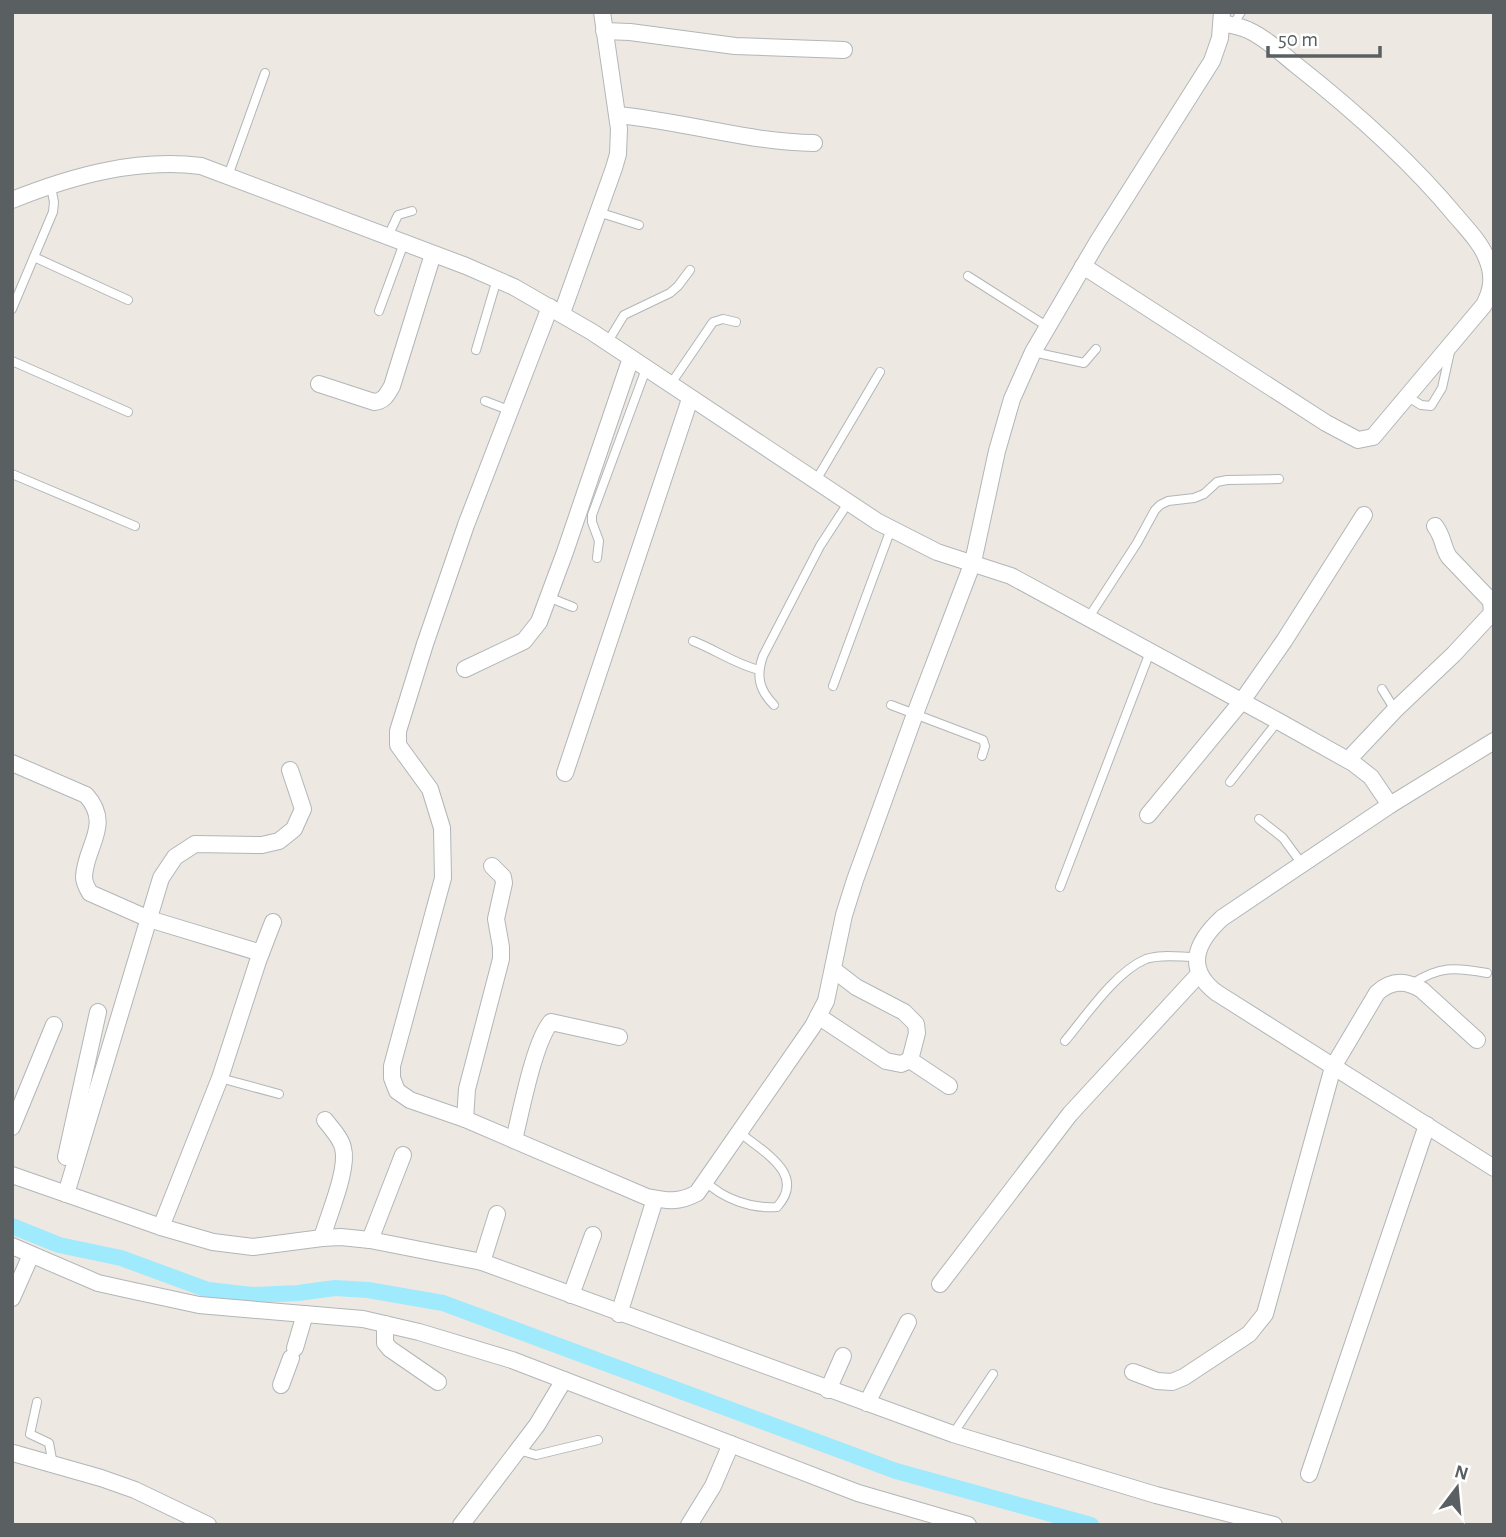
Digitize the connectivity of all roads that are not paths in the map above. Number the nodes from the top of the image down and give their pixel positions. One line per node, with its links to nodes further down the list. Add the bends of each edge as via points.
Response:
1 (602, 12): 3 (street)
2 (1230, 18): 18 (street, via 1212,61); 22 (street, via 1320,84 1436,191 1487,257)
3 (604, 31): 4 (street, via 735,46); 6 (street)
4 (844, 50)
5 (265, 73): 8 (lane)
6 (617, 115): 7 (street, via 760,139); 12 (street, via 618,154)
7 (814, 143)
8 (228, 176): 9 (street, via 201,166 147,164 114,168); 14 (street)
9 (51, 187): 10 (street); 17 (lane, via 52,212)
10 (12, 200)
11 (412, 211): 14 (lane, via 398,215)
12 (598, 212): 13 (lane); 25 (street)
13 (639, 225)
14 (388, 236): 15 (street)
15 (404, 243): 16 (street); 26 (lane)
16 (433, 254): 21 (street); 38 (street, via 386,397 373,402)
17 (34, 257): 23 (lane); 24 (lane)
18 (1083, 266): 28 (street); 40 (street, via 1351,438 1373,437)
19 (690, 270): 29 (lane, via 670,293 624,314)
20 (968, 276): 28 (lane)
21 (497, 279): 25 (street); 32 (lane)
22 (1491, 298): 30 (street)
23 (128, 300)
24 (12, 309)
25 (556, 310): 29 (street); 43 (street)
26 (379, 312)
27 (736, 322): 39 (lane, via 713,322)
28 (1048, 327): 33 (street)
29 (607, 343): 34 (street)
30 (1451, 345): 40 (street); 40 (lane, via 1442,388 1431,406)
31 (1096, 349): 33 (lane, via 1084,363)
32 (476, 350)
33 (1033, 352): 54 (street, via 996,452)
34 (631, 358): 36 (street); 55 (street)
35 (12, 361): 44 (lane)
36 (646, 369): 39 (street); 53 (lane, via 592,515 600,541)
37 (880, 372): 47 (lane)
38 (319, 384)
39 (670, 385): 41 (street)
40 (1408, 397)
41 (690, 399): 47 (street); 75 (street)
42 (485, 401): 43 (lane)
43 (511, 411): 101 (street, via 466,525 398,731 398,745 430,789 442,828 443,878 392,1078 397,1091 410,1100)
44 (128, 412)
45 (12, 474): 50 (lane)
46 (1279, 479): 57 (lane, via 1217,482 1204,494 1160,505)
47 (815, 482): 48 (street)
48 (848, 503): 52 (street); 61 (lane, via 820,546)
49 (1364, 515): 64 (street)
50 (135, 526)
51 (1434, 526): 67 (street, via 1443,538 1445,552 1491,601 1492,613)
52 (891, 529): 54 (street, via 937,552); 62 (lane)
53 (597, 558)
54 (973, 562): 57 (street, via 1011,576); 68 (street)
55 (548, 597): 56 (lane); 60 (street, via 539,622 524,641)
56 (573, 607)
57 (1088, 617): 59 (street)
58 (693, 641): 61 (lane)
59 (1150, 652): 64 (street); 82 (lane)
60 (465, 669)
61 (759, 670): 65 (lane, via 761,689)
62 (833, 686)
63 (1382, 689): 67 (lane)
64 (1242, 701): 69 (street); 78 (street)
65 (774, 705)
66 (891, 705): 68 (lane)
67 (1395, 710): 72 (street)
68 (915, 714): 71 (lane, via 983,740); 87 (street, via 844,915)
69 (1278, 721): 72 (street); 76 (lane)
70 (1494, 741): 77 (street)
71 (982, 755)
72 (1348, 760): 77 (street, via 1371,777)
73 (12, 763): 83 (street, via 86,795 93,803 98,831 84,876 90,893)
74 (290, 770): 83 (street, via 303,809 294,829 279,841 262,845 195,844 175,857 161,878)
75 (565, 773)
76 (1230, 782)
77 (1390, 804): 80 (street)
78 (1148, 815)
79 (1259, 819): 80 (lane, via 1283,838)
80 (1302, 864): 86 (street, via 1222,918 1205,937)
81 (492, 866): 101 (street, via 504,883 496,919 501,959 467,1089)
82 (1060, 887)
83 (149, 919): 85 (street); 111 (street)
84 (273, 922): 85 (street)
85 (261, 953): 98 (street)
86 (1197, 966): 95 (lane, via 1147,959 1113,985); 97 (street, via 1217,993); 121 (street, via 1070,1114)
87 (834, 970): 91 (street); 96 (street, via 916,1024)
88 (1487, 972): 89 (lane, via 1463,968 1435,971)
89 (1412, 984): 94 (street); 97 (street, via 1394,982 1377,993)
90 (98, 1012): 111 (street, via 65,1160)
91 (818, 1016): 96 (street, via 886,1061 901,1064); 105 (street)
92 (54, 1025): 104 (street)
93 (619, 1037): 106 (street, via 551,1022 537,1054)
94 (1477, 1040)
95 (1065, 1041)
96 (910, 1060): 99 (street)
97 (1333, 1067): 103 (street); 129 (street, via 1265,1314 1249,1334 1184,1377 1157,1381)
98 (220, 1078): 100 (lane); 114 (street)
99 (949, 1086)
100 (279, 1094)
101 (465, 1119): 106 (street)
102 (325, 1121): 116 (street, via 344,1150)
103 (1427, 1125): 108 (street); 143 (street)
104 (12, 1128)
105 (739, 1132): 110 (street); 110 (lane, via 784,1169 788,1190 783,1201 777,1207 763,1208 730,1198)
106 (514, 1140): 112 (street)
107 (403, 1155): 117 (street)
108 (1494, 1168)
109 (12, 1175): 111 (street)
110 (705, 1181): 112 (street, via 697,1193 683,1200)
111 (68, 1186): 114 (street)
112 (655, 1199): 125 (street)
113 (498, 1213): 120 (street)
114 (161, 1227): 116 (street, via 213,1242 253,1247)
115 (593, 1234): 122 (street)
116 (322, 1238): 117 (street)
117 (370, 1240): 120 (street)
118 (12, 1246): 119 (street)
119 (32, 1255): 123 (street); 124 (street, via 98,1283 199,1305)
120 (482, 1262): 122 (street)
121 (940, 1284)
122 (571, 1295): 125 (street)
123 (12, 1298)
124 (305, 1314): 127 (street); 133 (street)
125 (619, 1314): 134 (street)
126 (908, 1322): 136 (street)
127 (385, 1324): 131 (street, via 512,1360); 132 (street, via 385,1343 390,1349)
128 (843, 1356): 134 (street)
129 (1133, 1372)
130 (993, 1374): 137 (lane)
131 (564, 1380): 139 (street); 140 (street)
132 (439, 1382)
133 (281, 1385)
134 (828, 1390): 136 (street)
135 (37, 1402): 142 (lane, via 30,1434 49,1443)
136 (867, 1404): 137 (street)
137 (953, 1434): 148 (street)
138 (598, 1440): 140 (lane, via 536,1455)
139 (731, 1444): 146 (street); 147 (street, via 858,1493)
140 (518, 1450): 145 (street)
141 (13, 1453): 142 (street)
142 (53, 1465): 144 (street, via 135,1490)
143 (1309, 1474)
144 (208, 1525)
145 (461, 1525)
146 (690, 1525)
147 (968, 1525)
148 (1274, 1525)

